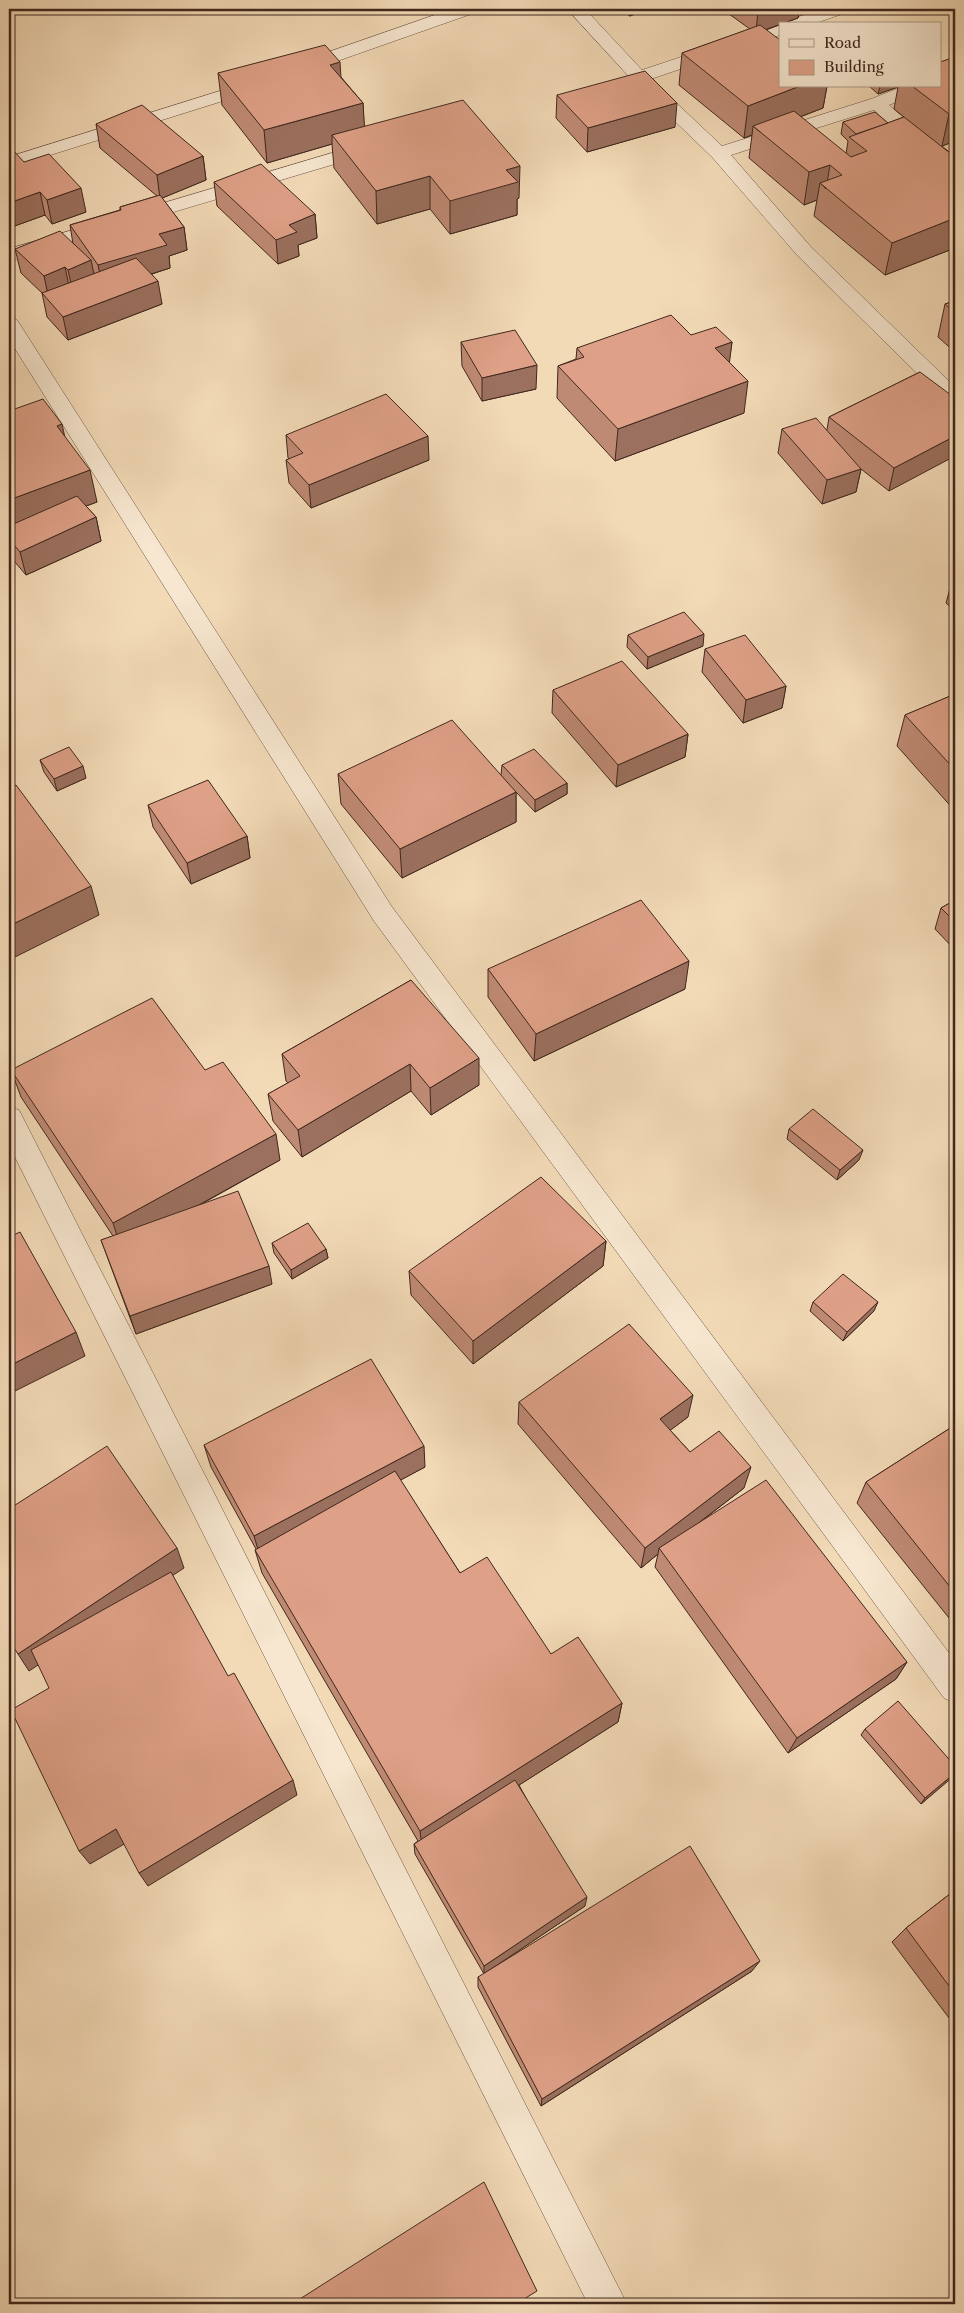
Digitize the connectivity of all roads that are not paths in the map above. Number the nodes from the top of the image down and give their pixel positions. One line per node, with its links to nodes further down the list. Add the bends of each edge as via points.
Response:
1 (468, 9): 6 (street)
2 (576, 9): 7 (street)
3 (839, 9): 4 (street)
4 (801, 22)
5 (779, 29): 7 (street)
6 (287, 73)
7 (639, 77): 12 (street)
8 (269, 80): 13 (street)
9 (916, 88): 10 (street)
10 (877, 103): 12 (street); 14 (street)
11 (382, 144): 15 (street)
12 (719, 153): 17 (street, via 804,251)
13 (9, 163)
14 (955, 174)
15 (9, 255)
16 (9, 323): 19 (street, via 383,914)
17 (955, 399)
18 (9, 1118): 20 (street)
19 (955, 1687)
20 (608, 2304)

